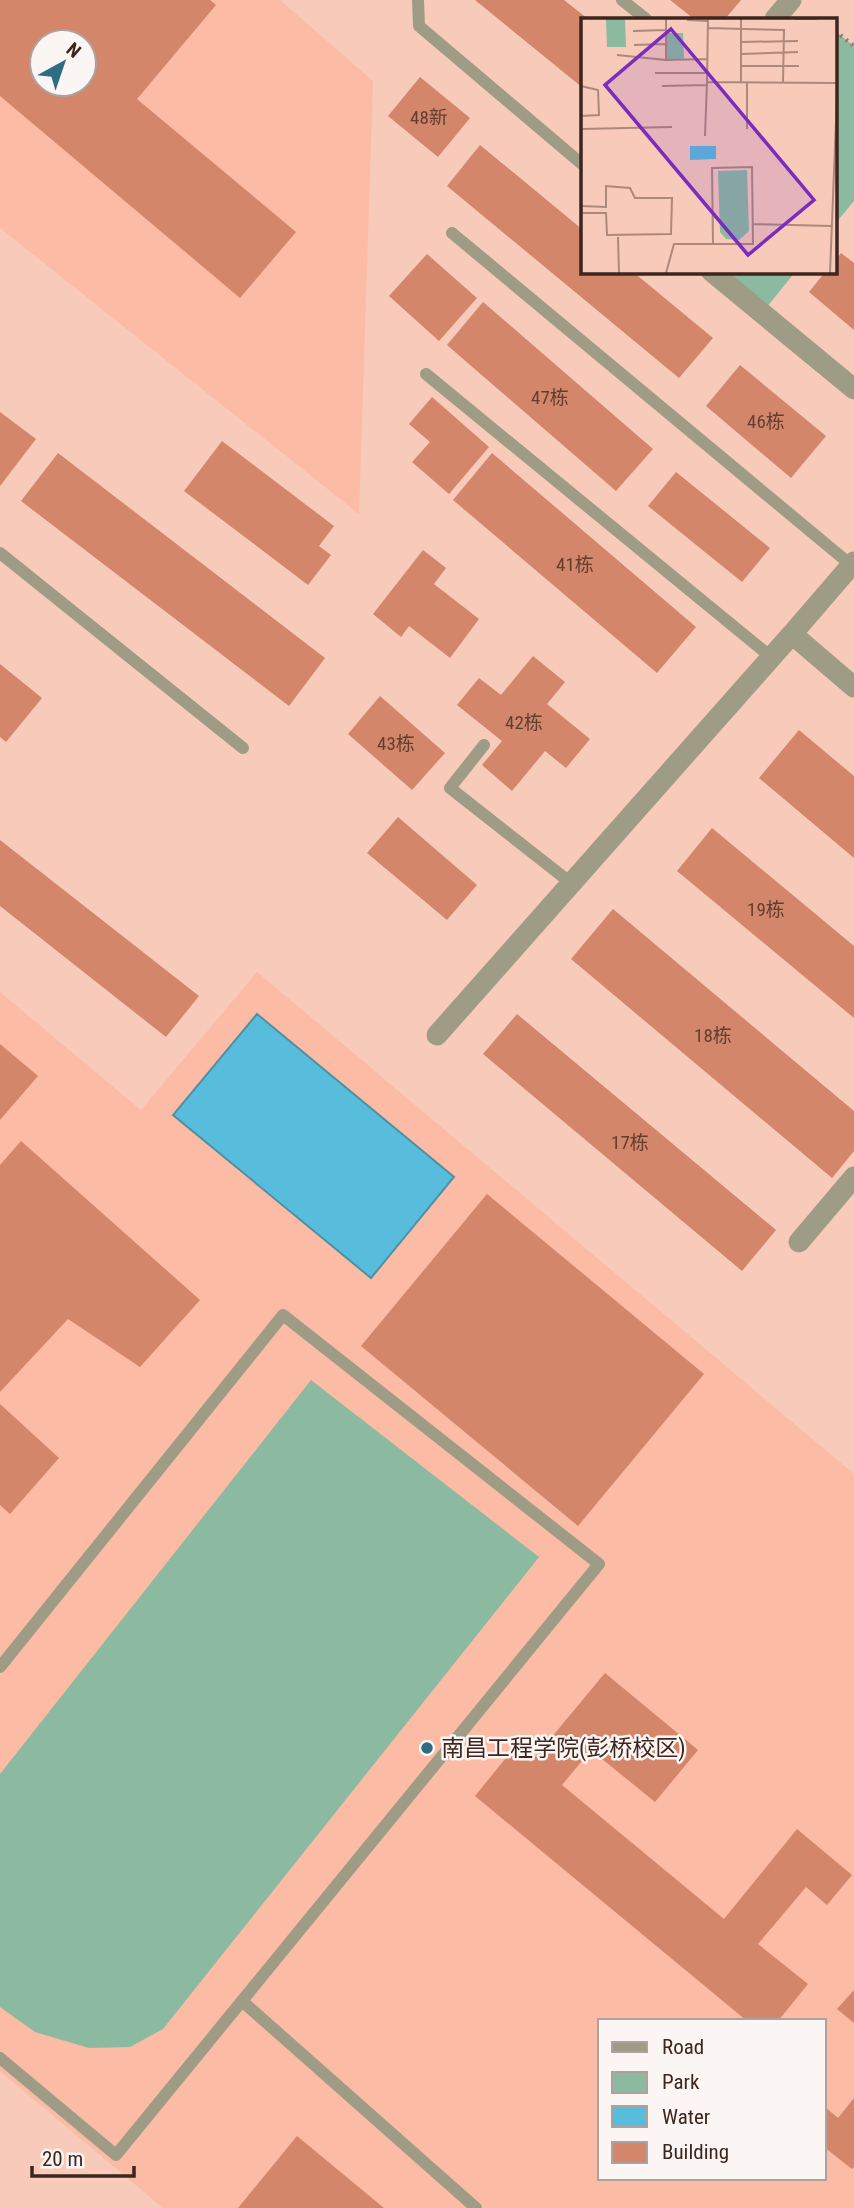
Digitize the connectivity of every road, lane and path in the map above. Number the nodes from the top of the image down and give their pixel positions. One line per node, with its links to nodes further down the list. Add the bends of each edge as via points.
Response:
1 (418, 0): 8 (lane, via 419,26)
2 (622, 0): 4 (lane)
3 (791, 0): 5 (street)
4 (645, 18)
5 (776, 18)
6 (836, 32): 7 (path)
7 (854, 46)
8 (581, 163)
9 (452, 233): 14 (lane)
10 (713, 273): 12 (street)
11 (426, 374): 16 (lane)
12 (854, 388)
13 (0, 553): 19 (lane)
14 (853, 564): 15 (street)
15 (792, 635): 16 (street); 17 (street)
16 (771, 657): 20 (street)
17 (854, 687)
18 (484, 745): 20 (lane, via 450,788)
19 (243, 748)
20 (571, 883): 21 (street)
21 (437, 1035)
22 (854, 1177): 23 (street)
23 (799, 1242)
24 (0, 1667): 25 (lane, via 283,1315 599,1564)
25 (242, 2001): 26 (lane, via 116,2155); 27 (lane)
26 (0, 2058)
27 (476, 2208)

